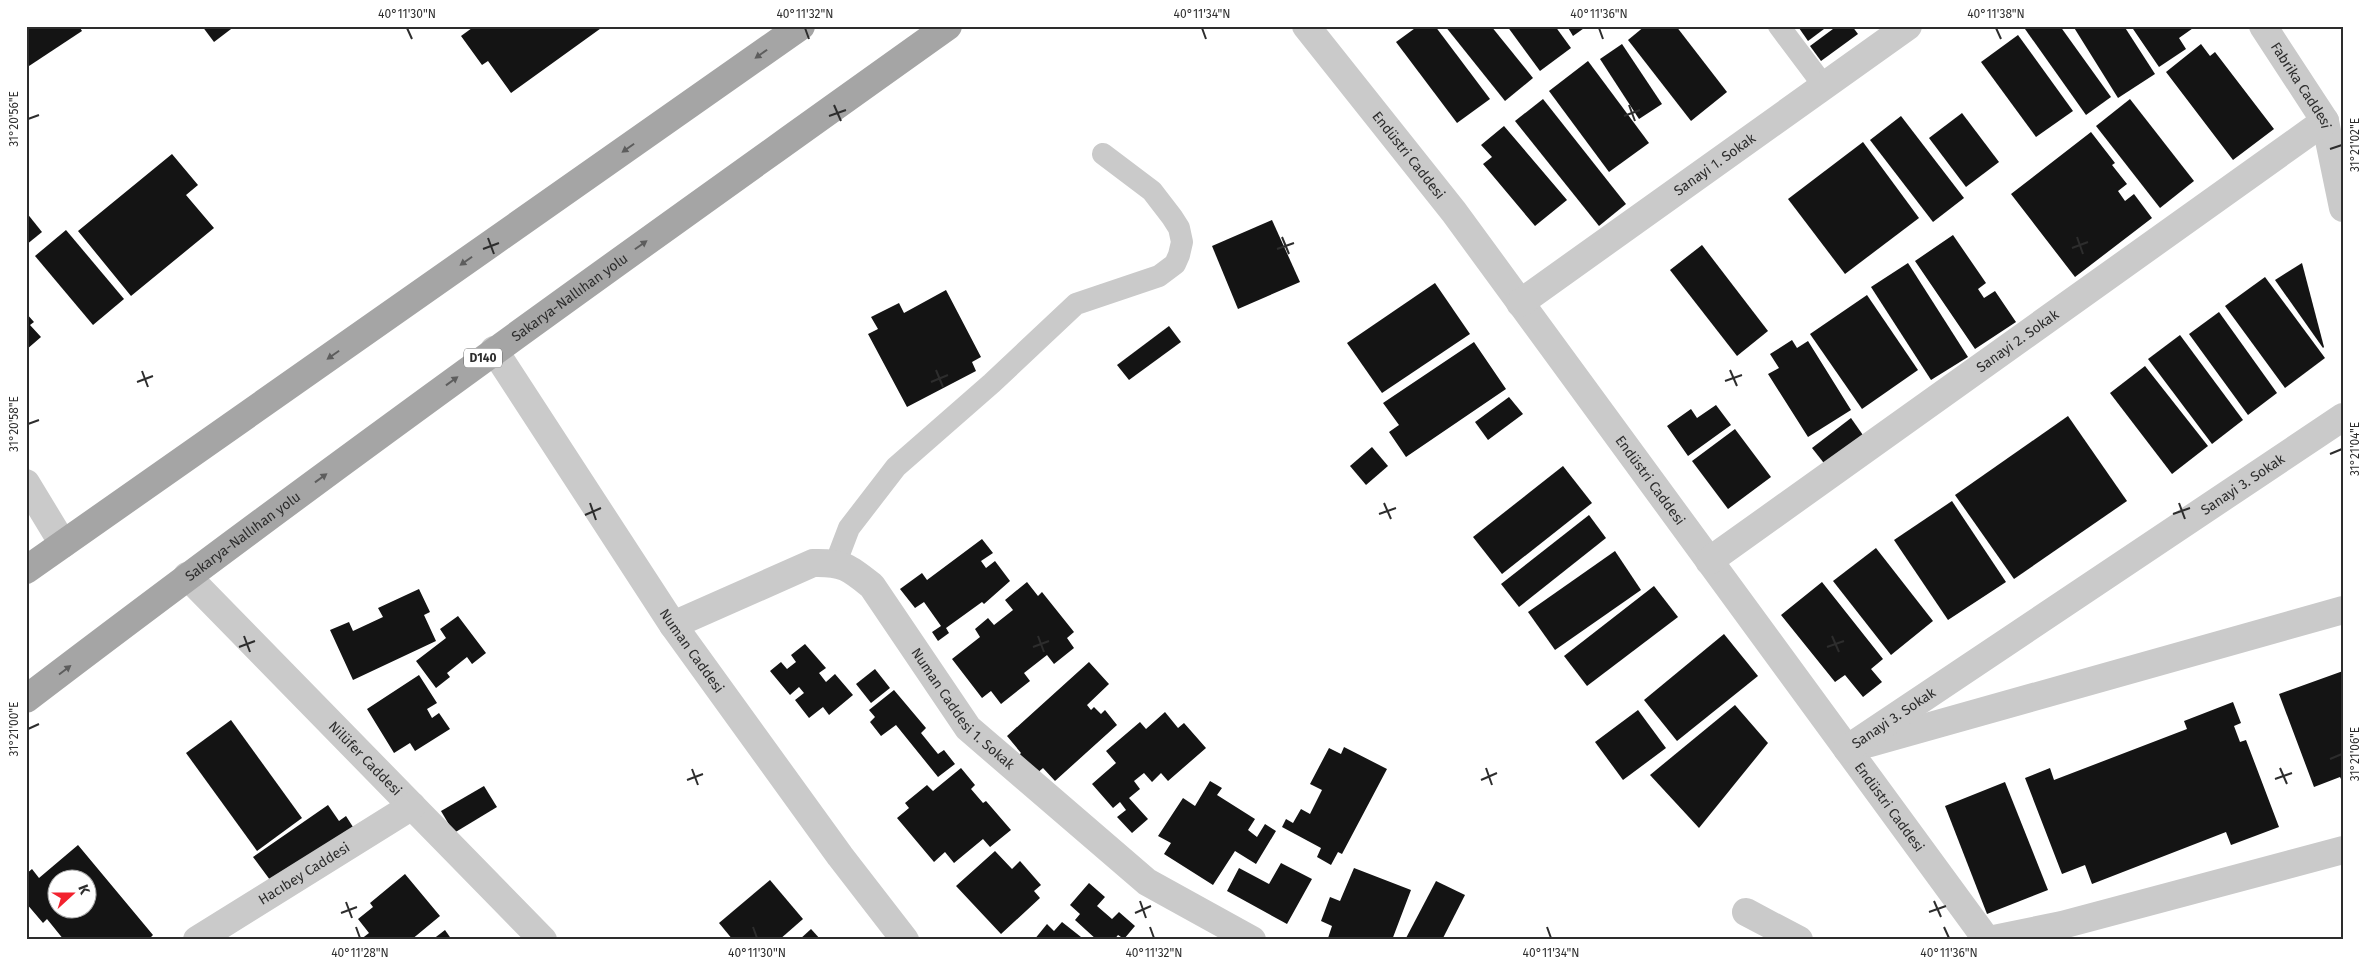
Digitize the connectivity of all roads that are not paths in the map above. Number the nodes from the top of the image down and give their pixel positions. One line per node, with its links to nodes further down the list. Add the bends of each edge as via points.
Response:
1 (801, 26): 15 (main road, one-way to 15)
2 (948, 26): 12 (main road, Sakarya-Nallıhan yolu / D140, one-way to 2)
3 (1306, 26): 11 (street, Endüstri Caddesi, via 1454,212)
4 (1779, 26): 7 (lane)
5 (1908, 26): 7 (street, Sanayi 1. Sokak)
6 (2263, 26): 8 (street, Fabrika Caddesi)
7 (1824, 86): 11 (street, Sanayi 1. Sokak)
8 (2325, 121): 10 (street, Fabrika Caddesi); 16 (street, Sanayi 2. Sokak)
9 (1103, 154): 17 (lane, via 1152,191 1172,217 1182,242 1175,264 1159,276 1076,304 896,467 849,528)
10 (2343, 208)
11 (1520, 303): 16 (street, Endüstri Caddesi)
12 (494, 350): 19 (main road, Sakarya-Nallıhan yolu / D140, one-way to 12); 21 (street, Numan Caddesi)
13 (2343, 417): 23 (street, Sanayi 3. Sokak)
14 (26, 483): 15 (street)
15 (64, 544): 18 (main road)
16 (1709, 561): 23 (street, Endüstri Caddesi)
17 (836, 562): 21 (street, via 813,563); 30 (street, Numan Caddesi 1. Sokak, via 856,572 872,586 968,728 1147,882)
18 (26, 570)
19 (187, 576): 22 (main road, Sakarya-Nallıhan yolu / D140, one-way to 19); 24 (street, Nilüfer Caddesi)
20 (2343, 610): 23 (street, Sanayi 3. Sokak)
21 (673, 624): 29 (street, Numan Caddesi, via 840,856)
22 (26, 699)
23 (1847, 749): 32 (street, Endüstri Caddesi)
24 (412, 806): 27 (street, Hacıbey Caddesi); 28 (street, Nilüfer Caddesi)
25 (2343, 850): 32 (street, Endüstri Caddesi, via 2062,925)
26 (1746, 912): 31 (street)
27 (197, 940)
28 (543, 940)
29 (905, 940)
30 (1252, 940)
31 (1799, 940)
32 (1988, 940)

